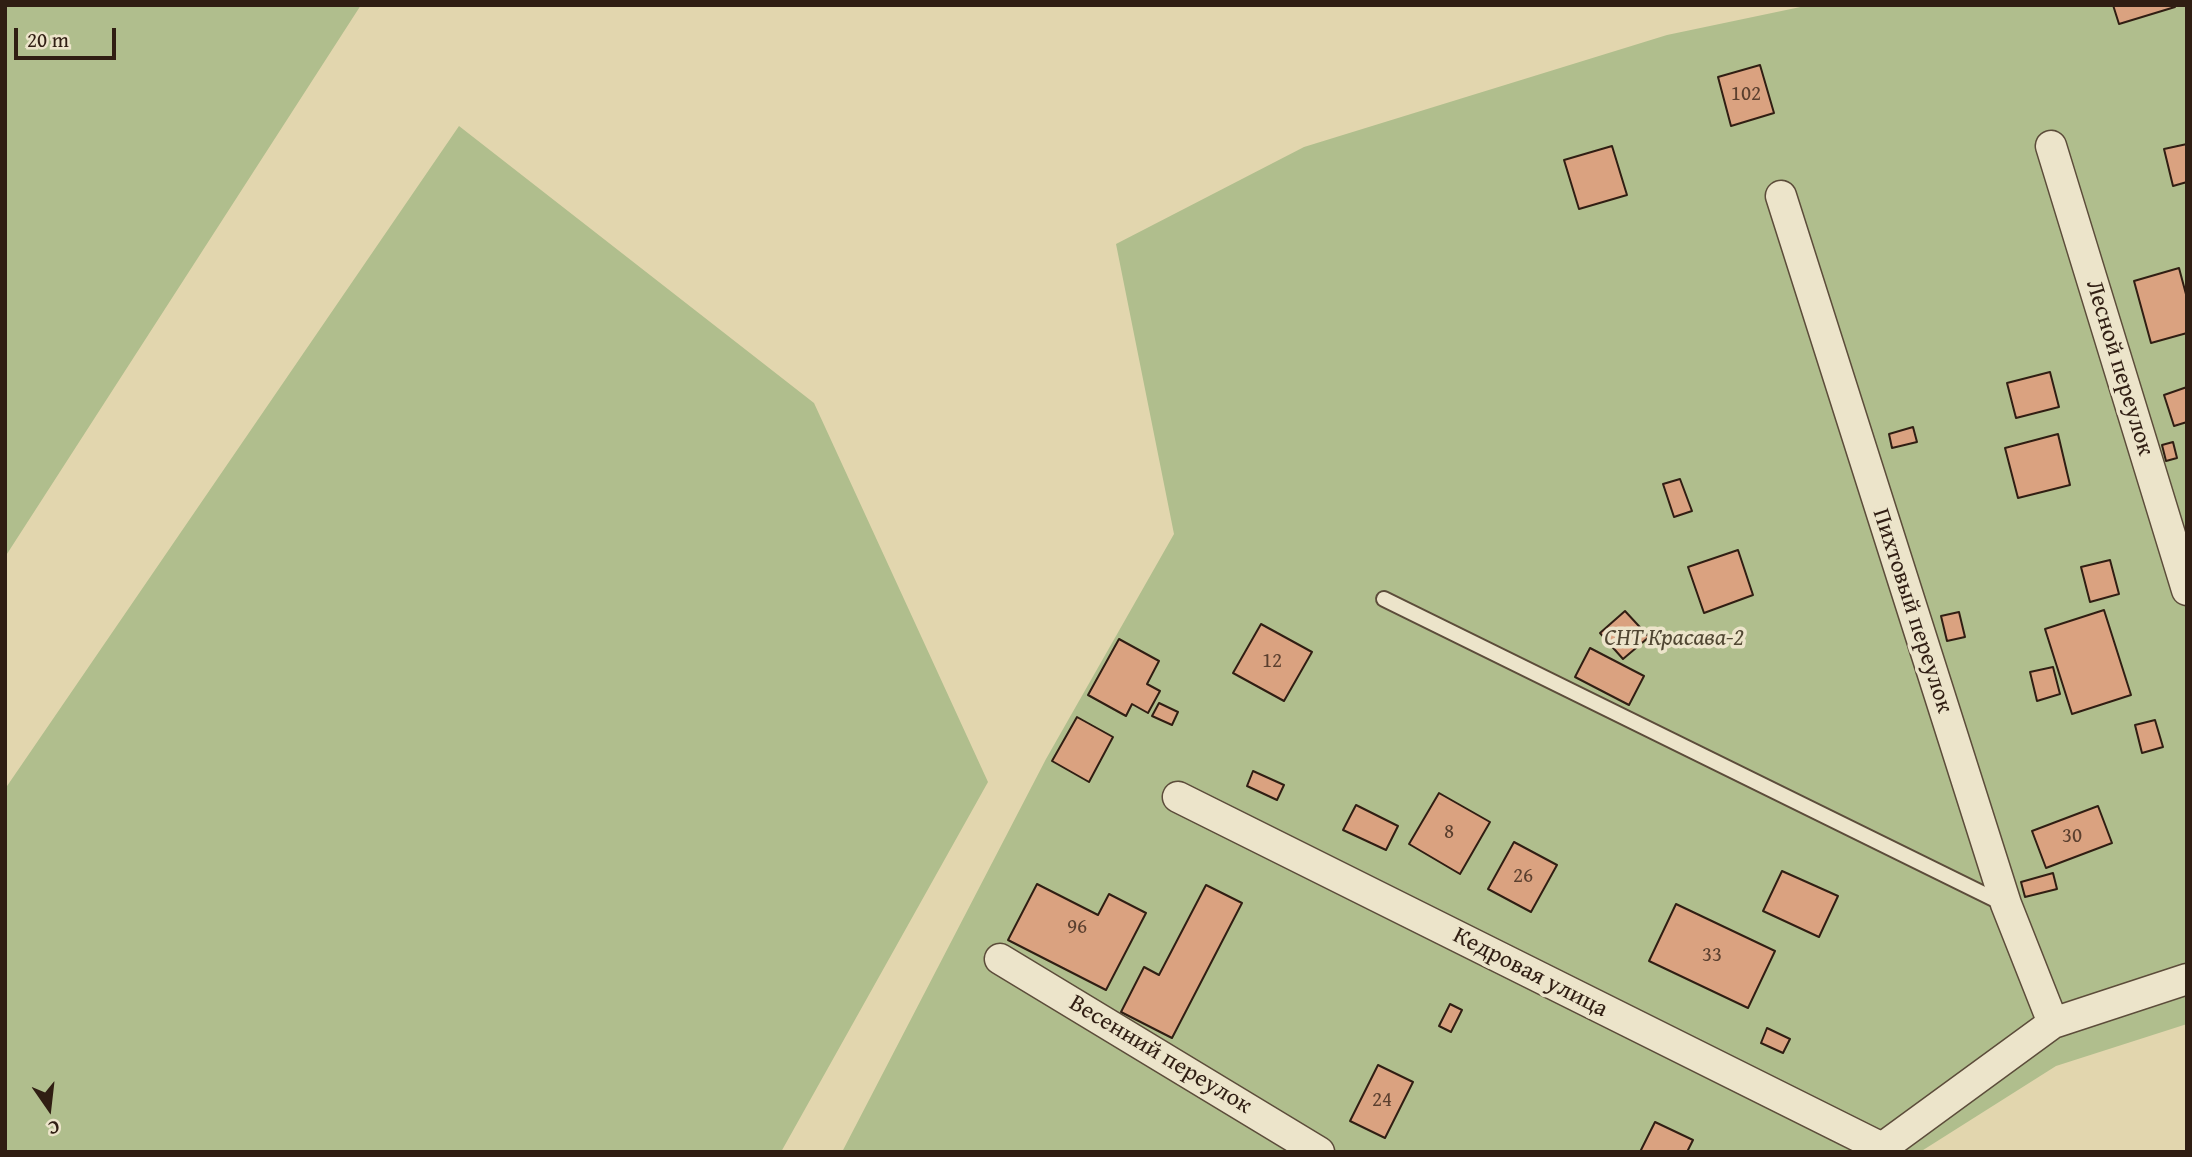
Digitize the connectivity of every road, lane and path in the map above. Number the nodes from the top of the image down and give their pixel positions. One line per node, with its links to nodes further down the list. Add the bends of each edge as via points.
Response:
1 (2051, 146): 3 (street, Лесной переулок)
2 (1781, 196): 6 (street, Пихтовый переулок)
3 (2187, 590)
4 (1384, 599): 6 (lane)
5 (1178, 797): 10 (street, Кедровая улица)
6 (2006, 904): 9 (street, Пихтовый переулок)
7 (1000, 959): 11 (street, Весенний переулок)
8 (2187, 979): 9 (street)
9 (2053, 1023): 10 (street)
10 (1881, 1150)
11 (1319, 1152)

